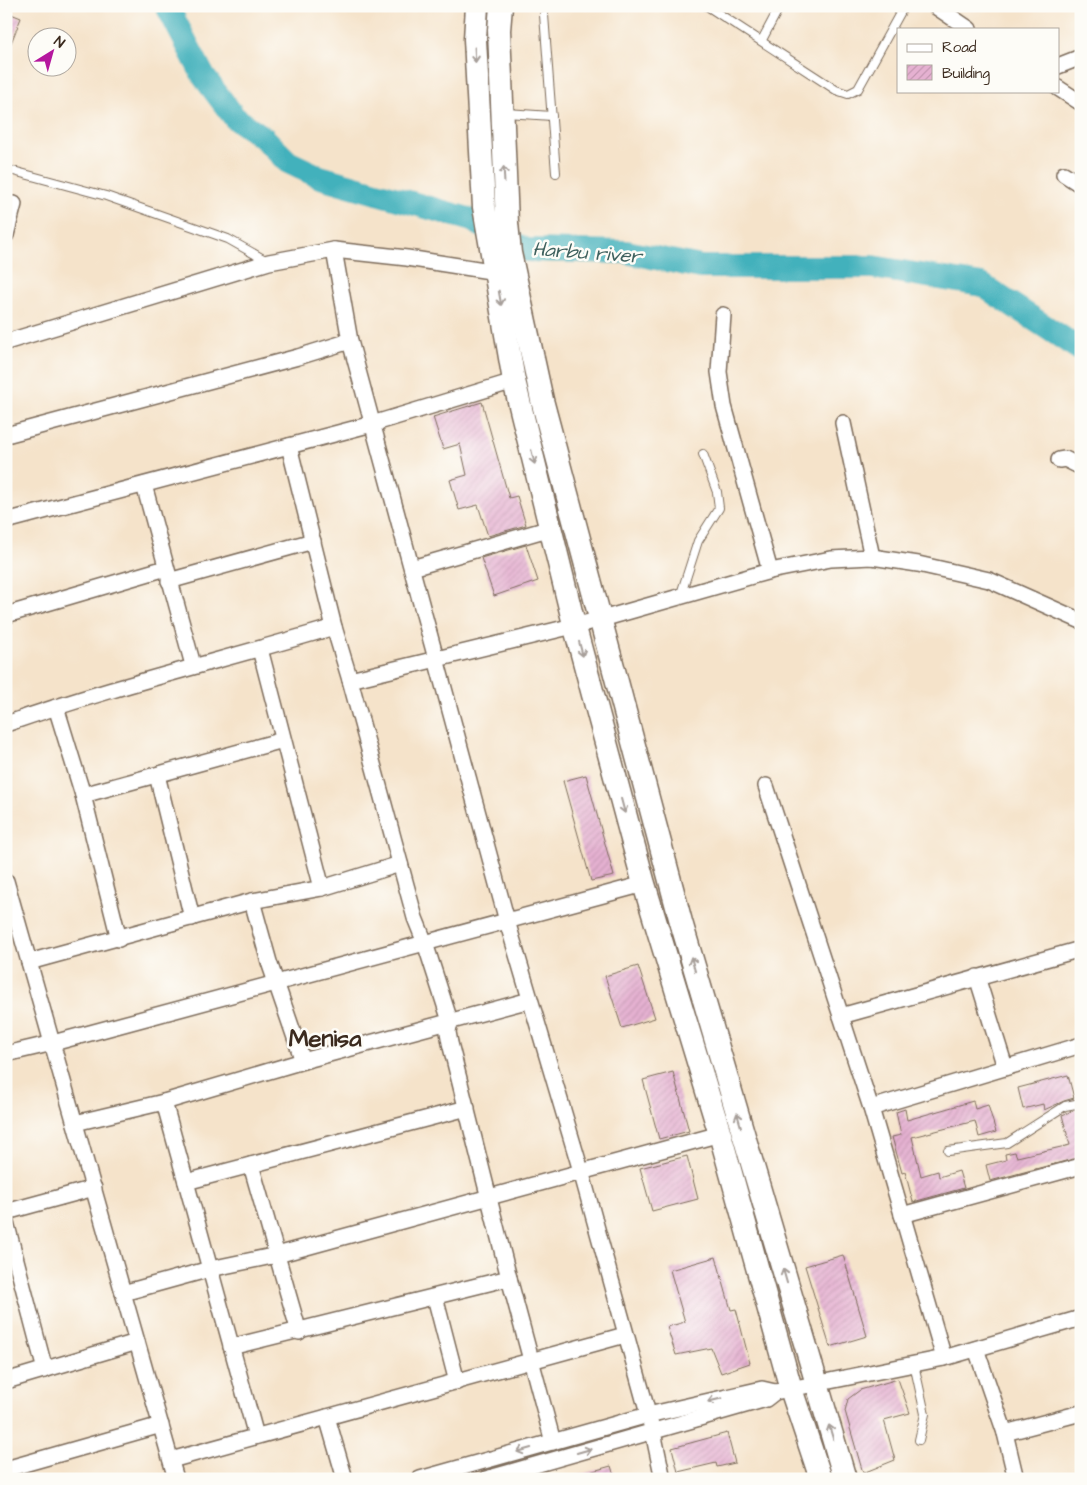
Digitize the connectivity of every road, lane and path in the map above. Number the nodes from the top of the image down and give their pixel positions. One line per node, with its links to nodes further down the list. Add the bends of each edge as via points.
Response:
1 (477, 6): 21 (main road, one-way to 21, via 475,39 484,207)
2 (501, 6): 14 (main road)
3 (708, 6): 9 (lane)
4 (780, 6): 9 (lane)
5 (904, 6): 9 (lane, via 858,88 848,94 836,90)
6 (935, 6): 8 (street)
7 (544, 15): 15 (lane)
8 (968, 28)
9 (762, 40)
10 (1081, 57): 11 (street)
11 (1060, 65)
12 (1060, 89): 13 (street)
13 (1081, 103)
14 (501, 112): 15 (lane); 21 (main road, one-way to 14)
15 (552, 116): 17 (lane)
16 (6, 169): 24 (lane, via 106,196 228,239)
17 (556, 173)
18 (1064, 174): 19 (street)
19 (1081, 185)
20 (14, 204): 22 (street)
21 (497, 228): 25 (main road)
22 (6, 236)
23 (334, 250): 24 (street); 25 (street); 27 (street)
24 (269, 262): 28 (street)
25 (507, 266): 29 (main road, one-way to 29); 47 (main road)
26 (722, 315): 43 (street, via 720,372 724,406)
27 (350, 340): 31 (street); 32 (street, via 298,357)
28 (6, 342)
29 (514, 381): 31 (street); 39 (main road, one-way to 39)
30 (843, 423): 41 (street)
31 (372, 424): 33 (street); 42 (street)
32 (6, 435)
33 (289, 446): 37 (street); 40 (street)
34 (703, 454): 45 (lane, via 717,492 719,508 698,541)
35 (1059, 460): 36 (street, via 1066,459)
36 (1081, 467)
37 (144, 485): 38 (street); 44 (street)
38 (6, 520)
39 (550, 528): 42 (street); 49 (main road)
40 (313, 541): 44 (street); 50 (street)
41 (872, 556): 43 (street, via 831,559); 48 (street, via 989,580)
42 (412, 568): 52 (street)
43 (770, 571): 45 (street)
44 (168, 575): 46 (street); 53 (street)
45 (680, 597): 47 (street)
46 (6, 615)
47 (602, 619): 49 (street); 115 (main road, one-way to 47, via 681,922)
48 (1081, 621)
49 (574, 624): 52 (street); 63 (main road, one-way to 63)
50 (334, 627): 51 (street); 54 (street)
51 (260, 649): 53 (street); 57 (street)
52 (438, 658): 54 (street); 67 (street)
53 (193, 665): 55 (street)
54 (350, 680): 61 (street)
55 (56, 706): 56 (street); 60 (street)
56 (6, 724)
57 (283, 740): 58 (street); 64 (street)
58 (157, 775): 60 (street); 66 (street)
59 (766, 786): 75 (street)
60 (83, 795): 68 (street)
61 (400, 864): 64 (street); 69 (street, via 415,918)
62 (6, 881): 71 (street)
63 (644, 884): 67 (street); 87 (main road)
64 (322, 888): 65 (street)
65 (252, 901): 66 (street); 73 (street)
66 (192, 918): 68 (street)
67 (507, 920): 69 (street); 74 (street)
68 (120, 939): 71 (street)
69 (426, 943): 73 (street); 76 (street)
70 (1081, 949): 72 (street)
71 (29, 962): 77 (street)
72 (977, 977): 75 (street); 81 (street)
73 (277, 983): 77 (street); 80 (street)
74 (530, 1000): 76 (street); 91 (street)
75 (841, 1016): 85 (street)
76 (450, 1021): 80 (street); 84 (street, via 450,1043)
77 (53, 1043): 79 (street); 86 (street)
78 (1081, 1045): 81 (street)
79 (6, 1054)
80 (304, 1062): 82 (street)
81 (1005, 1067): 85 (street)
82 (164, 1102): 86 (street); 92 (street)
83 (1081, 1103): 88 (lane, via 1065,1106 1007,1143)
84 (467, 1108): 89 (street); 94 (street)
85 (872, 1108): 96 (street)
86 (75, 1123): 93 (street)
87 (720, 1134): 91 (street); 116 (main road)
88 (948, 1151)
89 (252, 1165): 92 (street); 98 (street)
90 (1081, 1166): 96 (street)
91 (581, 1171): 94 (street); 105 (street)
92 (186, 1182): 99 (street)
93 (94, 1188): 95 (street); 101 (street)
94 (489, 1196): 98 (street); 100 (street)
95 (6, 1212)
96 (902, 1215): 109 (street)
97 (6, 1222): 112 (street)
98 (277, 1255): 99 (street); 104 (street)
99 (210, 1269): 101 (street); 107 (street)
100 (509, 1278): 102 (street); 110 (street)
101 (123, 1292): 106 (street)
102 (435, 1297): 104 (street); 114 (street)
103 (1081, 1318): 108 (street)
104 (299, 1332): 107 (street)
105 (625, 1335): 110 (street); 118 (street)
106 (137, 1342): 112 (street); 120 (street)
107 (231, 1347): 123 (street)
108 (976, 1349): 109 (street); 122 (street)
109 (944, 1358): 111 (street)
110 (532, 1361): 114 (street); 125 (street)
111 (914, 1364): 115 (street); 124 (lane, via 925,1414)
112 (45, 1370): 113 (street)
113 (6, 1381)
114 (457, 1382): 119 (street)
115 (816, 1383): 116 (street); 135 (main road, one-way to 115)
116 (783, 1390): 118 (street, one-way to 118, via 762,1389); 121 (street, via 766,1399); 134 (main road)
117 (1081, 1413): 122 (street)
118 (648, 1415): 121 (street); 125 (street)
119 (327, 1417): 123 (street); 130 (street)
120 (161, 1425): 126 (street); 127 (street)
121 (653, 1432): 132 (street, one-way to 121); 133 (street)
122 (1005, 1433): 136 (street)
123 (256, 1436): 126 (street)
124 (919, 1440)
125 (553, 1442): 128 (street, one-way to 128)
126 (171, 1460): 129 (street)
127 (6, 1469)
128 (441, 1476): 131 (street)
129 (176, 1479)
130 (345, 1479)
131 (420, 1479)
132 (486, 1479)
133 (663, 1479)
134 (821, 1479)
135 (845, 1479)
136 (1016, 1479)

